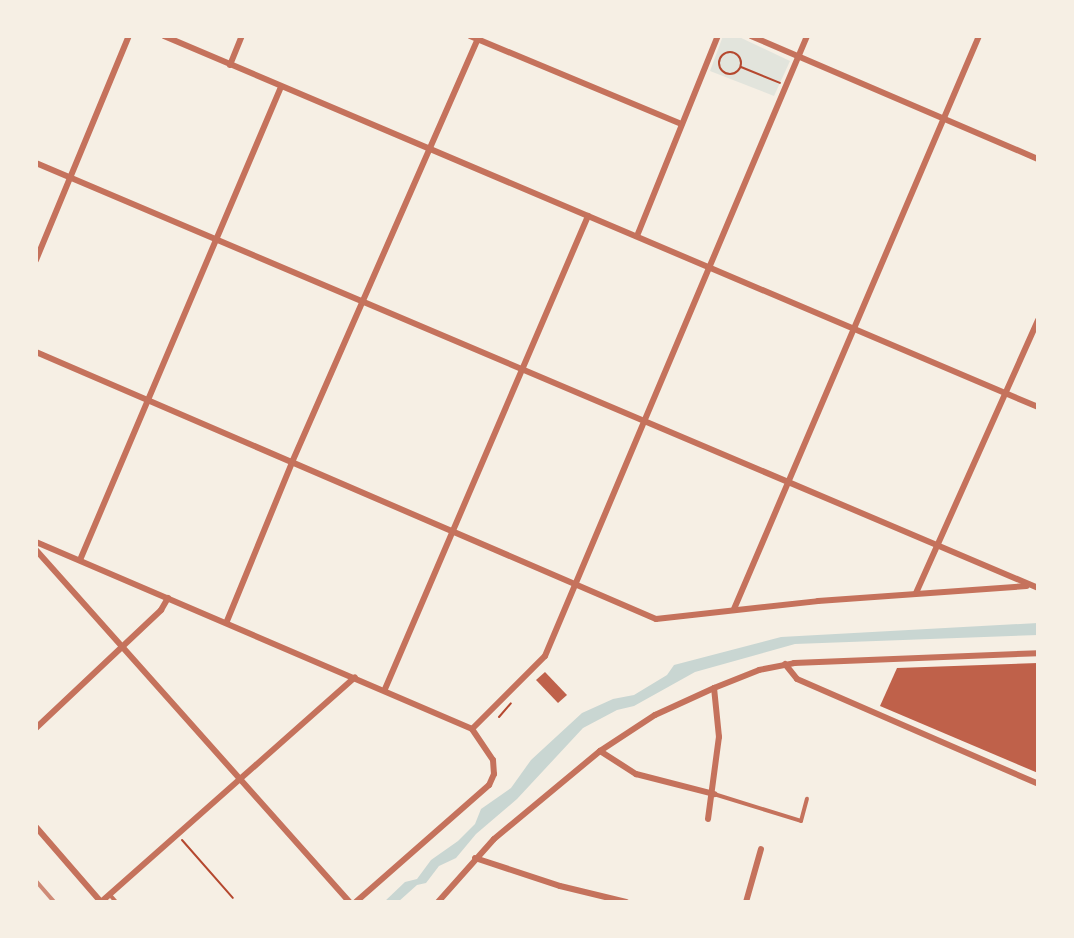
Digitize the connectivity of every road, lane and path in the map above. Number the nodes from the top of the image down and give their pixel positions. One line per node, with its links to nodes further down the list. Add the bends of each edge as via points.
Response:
1 (129, 36): 20 (street)
2 (164, 36): 11 (street)
3 (242, 36): 11 (street)
4 (470, 36): 9 (street)
5 (718, 36): 16 (street)
6 (751, 36): 10 (street)
7 (807, 36): 10 (street)
8 (979, 36): 15 (street)
9 (478, 38): 16 (street); 17 (street)
10 (797, 57): 13 (street); 15 (street)
11 (230, 65): 14 (street)
12 (741, 67): 12 (path, via 737,53 730,51 721,57 719,64 725,72 732,74); 13 (path)
13 (785, 85): 25 (street)
14 (281, 87): 17 (street); 23 (street)
15 (943, 120): 18 (street); 28 (street)
16 (681, 124): 22 (street)
17 (427, 151): 21 (street); 26 (street)
18 (1038, 159)
19 (36, 163): 20 (street)
20 (70, 177): 23 (street); 24 (street)
21 (588, 216): 22 (street); 30 (street)
22 (637, 236): 25 (street)
23 (216, 240): 26 (street); 32 (street)
24 (36, 260)
25 (710, 268): 28 (street); 34 (street)
26 (361, 302): 30 (street); 35 (street)
27 (1038, 320): 31 (street)
28 (854, 330): 31 (street); 36 (street)
29 (36, 352): 32 (street)
30 (521, 370): 34 (street); 37 (street)
31 (1006, 394): 33 (street); 39 (street)
32 (147, 399): 35 (street); 41 (street)
33 (1038, 407)
34 (644, 422): 36 (street); 42 (street)
35 (293, 460): 37 (street); 48 (street)
36 (789, 483): 39 (street); 47 (street)
37 (455, 531): 42 (street); 54 (street)
38 (36, 542): 41 (street)
39 (937, 548): 43 (street); 45 (street)
40 (36, 550): 49 (street)
41 (80, 560): 46 (street)
42 (578, 585): 47 (street, via 656,619); 58 (street, via 542,660)
43 (1027, 586): 44 (street); 45 (street)
44 (1038, 588)
45 (916, 593): 47 (street)
46 (168, 598): 48 (street); 49 (street)
47 (734, 609)
48 (227, 621): 52 (street)
49 (123, 647): 57 (street); 60 (street)
50 (1038, 653): 51 (street)
51 (785, 664): 53 (street); 61 (street, via 797,679)
52 (355, 677): 54 (street); 60 (street)
53 (714, 688): 59 (street, via 655,715); 62 (street, via 719,737)
54 (385, 689): 58 (street)
55 (514, 701): 56 (path)
56 (499, 717)
57 (36, 728)
58 (472, 729): 74 (street, via 493,760 494,774 489,785)
59 (600, 751): 62 (street, via 636,774); 68 (street)
60 (238, 780): 66 (street); 73 (street)
61 (1038, 784)
62 (714, 794): 63 (lane, via 801,821); 64 (street)
63 (807, 799)
64 (708, 819)
65 (36, 827): 71 (street)
66 (178, 835): 69 (street); 70 (path)
67 (761, 849): 77 (street)
68 (475, 858): 75 (street); 76 (street, via 560,886)
69 (109, 895): 71 (street); 72 (lane)
70 (233, 898)
71 (101, 902)
72 (116, 902)
73 (350, 902)
74 (356, 902)
75 (438, 902)
76 (626, 902)
77 (746, 902)

